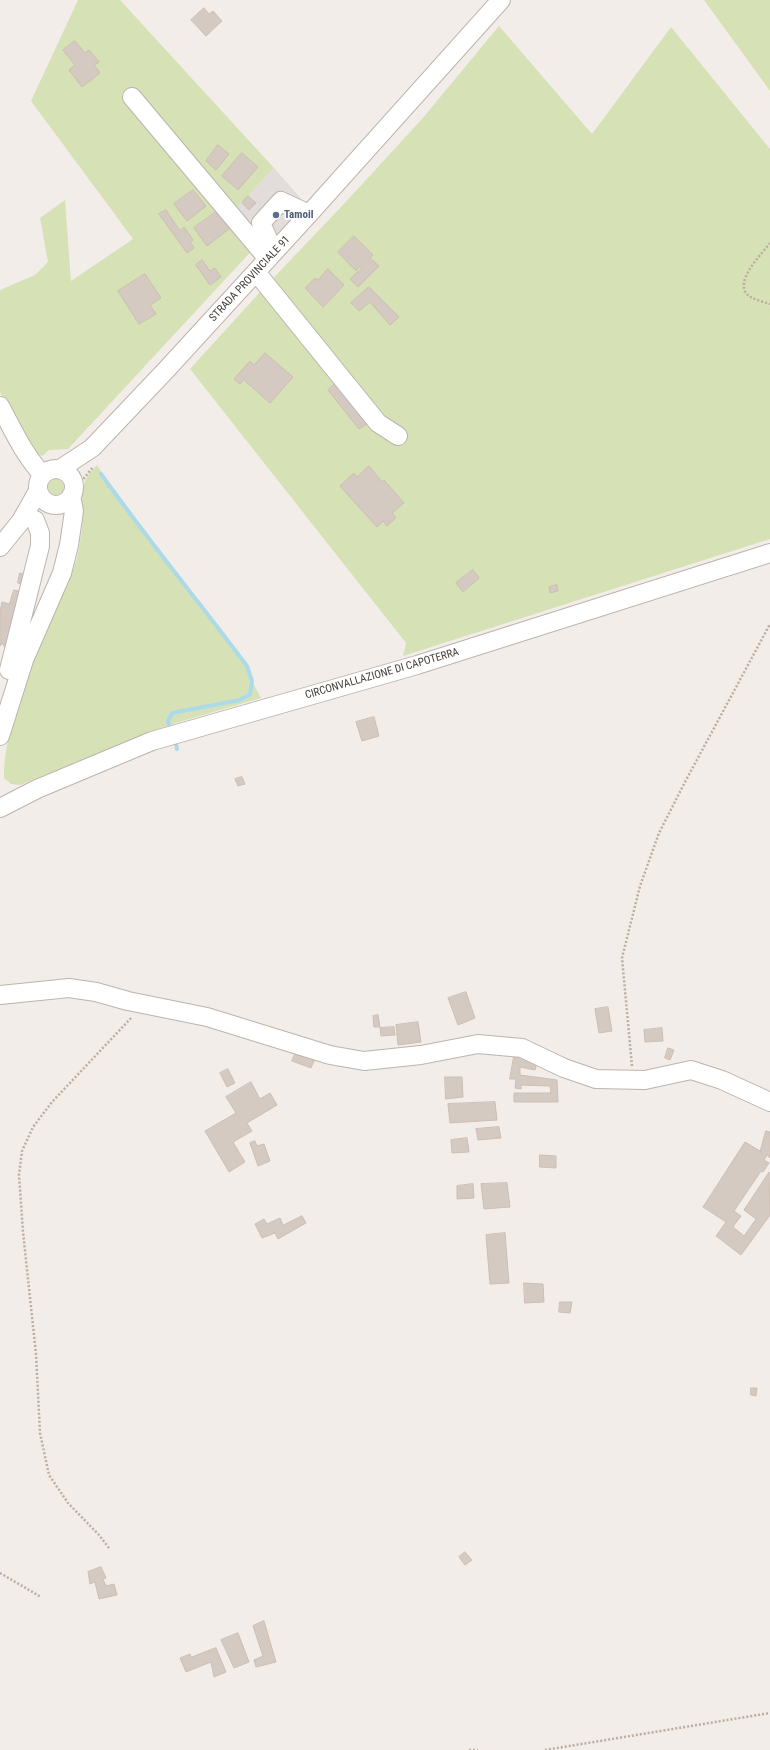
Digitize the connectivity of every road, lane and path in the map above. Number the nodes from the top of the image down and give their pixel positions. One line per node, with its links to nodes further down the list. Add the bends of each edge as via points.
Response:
1 (501, 0): 3 (street, STRADA PROVINCIALE 91)
2 (132, 97): 5 (street)
3 (309, 214): 5 (street, STRADA PROVINCIALE 91); 5 (street, via 282,201 261,223)
4 (770, 243): 6 (path, via 745,276 743,284 744,291 750,297)
5 (266, 261): 8 (street, via 378,423); 9 (street, STRADA PROVINCIALE 91)
6 (770, 304)
7 (0, 406): 11 (street)
8 (398, 436)
9 (92, 448): 10 (street); 12 (street)
10 (60, 469): 11 (street, via 48,471); 12 (street, via 70,476)
11 (40, 483): 12 (street, via 44,501); 14 (street, via 31,506)
12 (68, 499): 12 (path, via 80,497 81,489); 13 (street); 17 (street)
13 (35, 520): 14 (street); 15 (street, via 40,534)
14 (5, 542)
15 (40, 546): 17 (street); 18 (street)
16 (770, 553): 23 (street, CIRCONVALLAZIONE DI CAPOTERRA, via 417,665 152,741 37,789)
17 (67, 555): 19 (street)
18 (31, 584): 19 (street); 21 (street)
19 (54, 593): 22 (street, via 24,660)
20 (770, 624): 27 (path, via 684,782 659,833 640,886 622,958)
21 (0, 702)
22 (0, 736)
23 (8, 797): 24 (street, CIRCONVALLAZIONE DI CAPOTERRA)
24 (0, 808)
25 (0, 995): 26 (street, via 69,988)
26 (140, 1003): 27 (street, via 207,1017 330,1055 364,1061 421,1055 478,1044 522,1048 564,1068 596,1079); 29 (path, via 129,1022 52,1102 33,1127 22,1151 19,1175 36,1354 40,1433 49,1475 68,1503 100,1535)
27 (633, 1080): 28 (street, via 645,1080 691,1070 722,1080)
28 (770, 1102)
29 (109, 1548)
30 (0, 1573): 31 (path)
31 (41, 1597)
32 (770, 1713): 35 (path)
33 (469, 1750): 34 (path)
34 (478, 1750)
35 (545, 1750)

